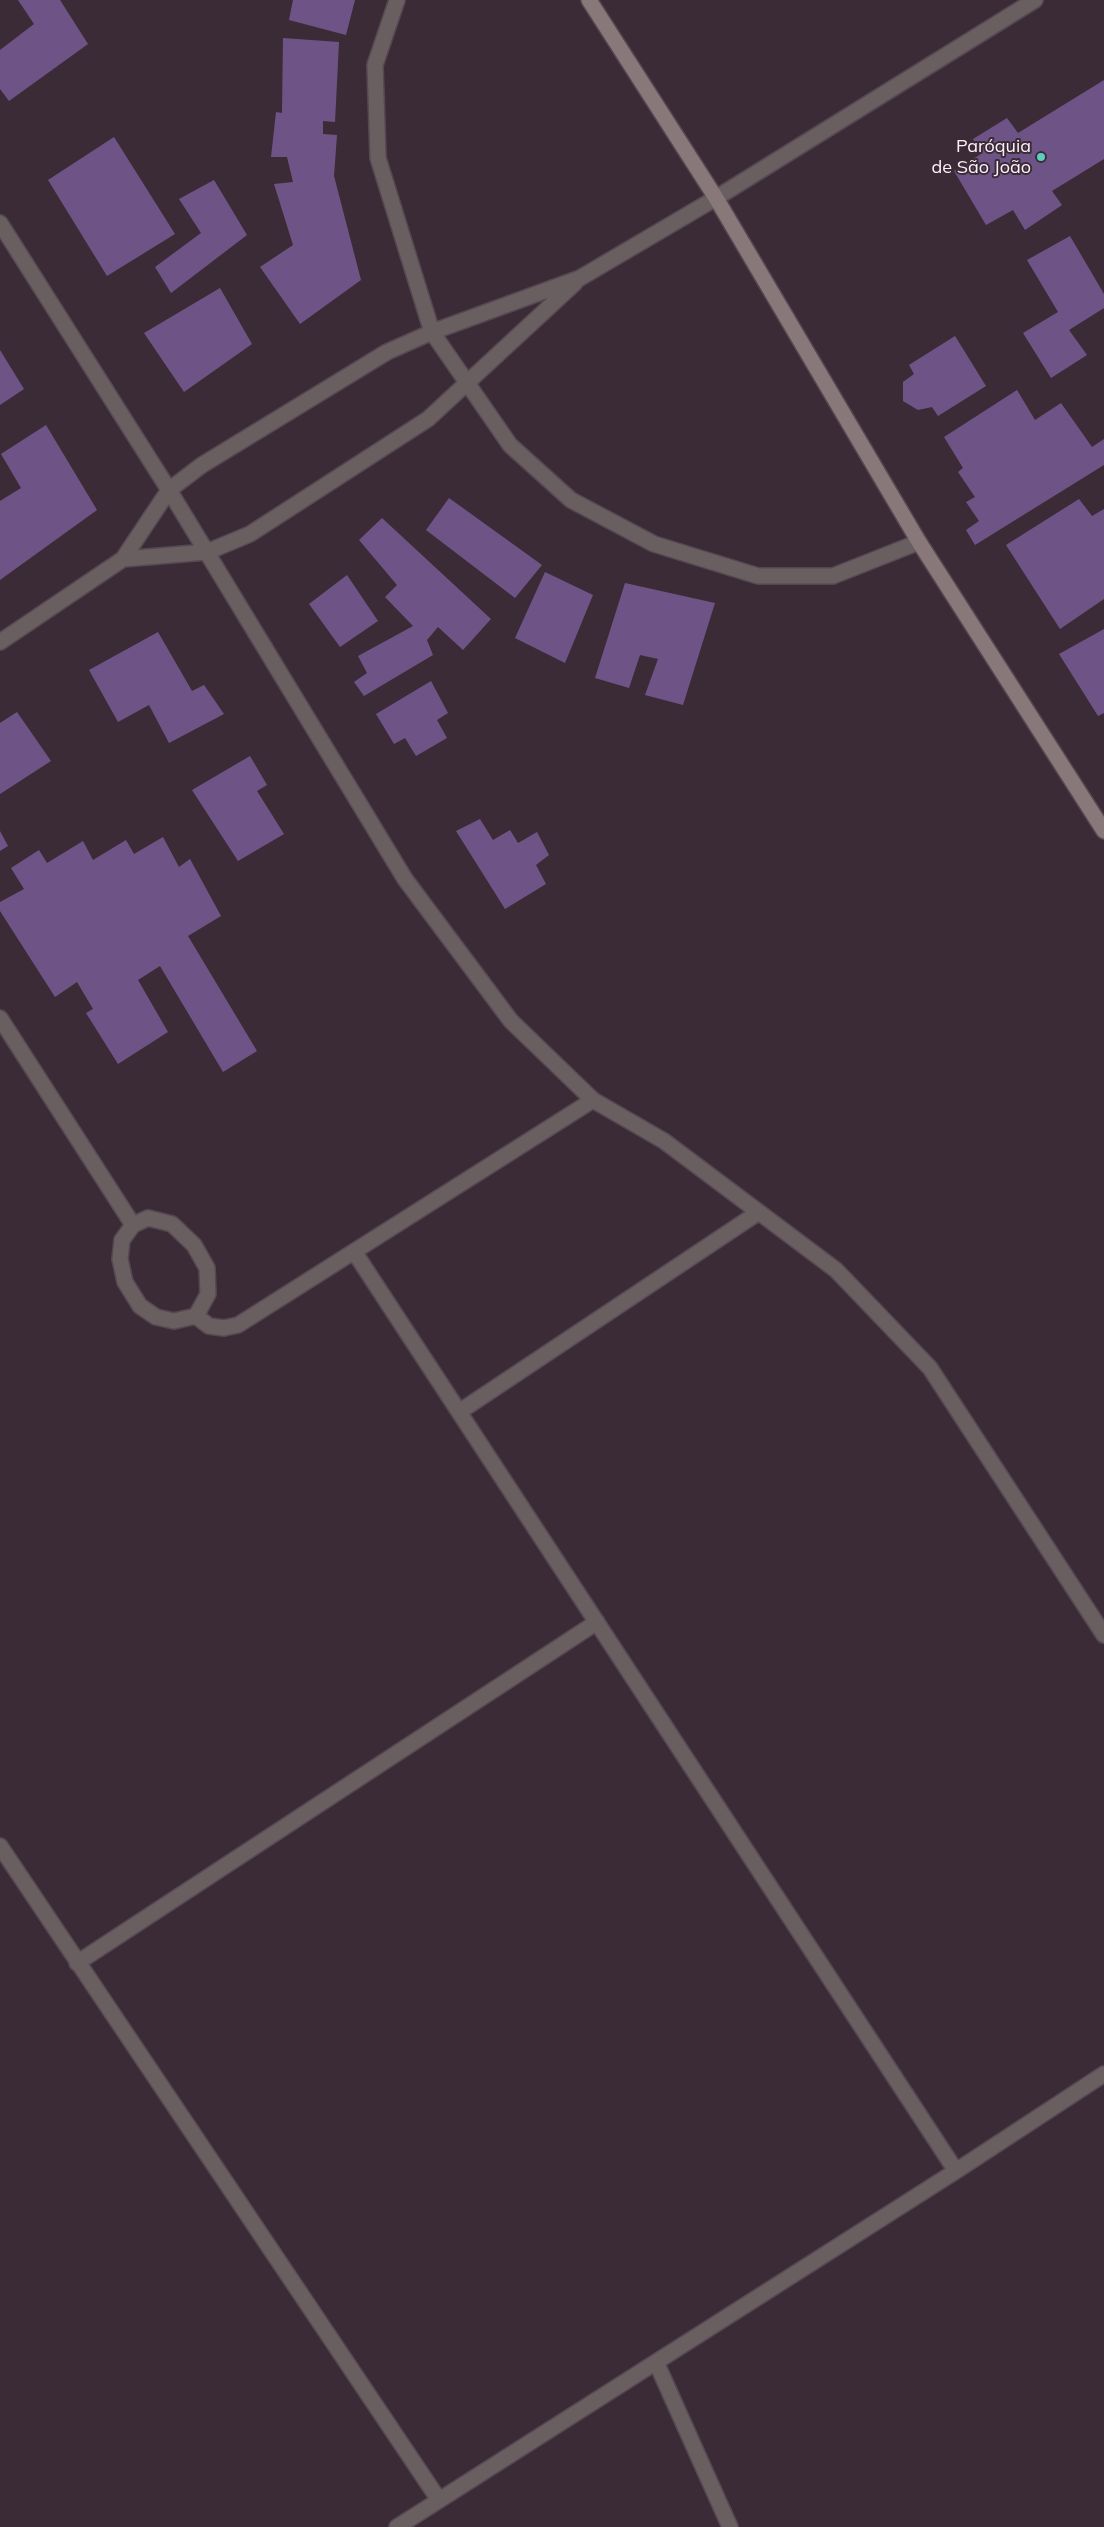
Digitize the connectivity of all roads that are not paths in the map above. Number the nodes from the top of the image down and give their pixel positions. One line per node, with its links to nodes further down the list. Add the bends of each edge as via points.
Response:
1 (397, 0): 7 (street, via 375,65 378,158)
2 (589, 0): 4 (street)
3 (1035, 0): 4 (street)
4 (716, 198): 6 (street); 10 (street)
5 (0, 223): 9 (street)
6 (580, 278): 7 (street); 8 (street)
7 (432, 332): 8 (street); 9 (street, via 387,352 202,465)
8 (467, 384): 10 (street, via 510,445 570,500 654,544 758,576 833,576); 11 (street, via 428,420 250,534)
9 (169, 490): 11 (street); 12 (street)
10 (919, 542): 14 (street)
11 (207, 552): 12 (street); 16 (street, via 405,879 511,1020)
12 (123, 559): 13 (street)
13 (0, 642)
14 (1104, 831)
15 (0, 1018): 18 (street)
16 (593, 1100): 17 (street, via 664,1141); 19 (street)
17 (759, 1212): 21 (street); 23 (street, via 836,1270 930,1368)
18 (133, 1225): 20 (street, via 148,1218 172,1224 194,1245 208,1268 208,1294); 20 (street, via 122,1240 120,1259 125,1282 140,1306 156,1317 174,1321)
19 (355, 1253): 20 (street, via 238,1325 224,1328 209,1326); 21 (street)
20 (196, 1316)
21 (459, 1412): 22 (street)
22 (597, 1622): 25 (street); 27 (street)
23 (1104, 1635)
24 (0, 1846): 25 (street)
25 (76, 1963): 29 (street)
26 (1104, 2074): 27 (street)
27 (956, 2171): 28 (street)
28 (656, 2362): 29 (street); 31 (street)
29 (440, 2500): 30 (street)
30 (397, 2527)
31 (729, 2527)

